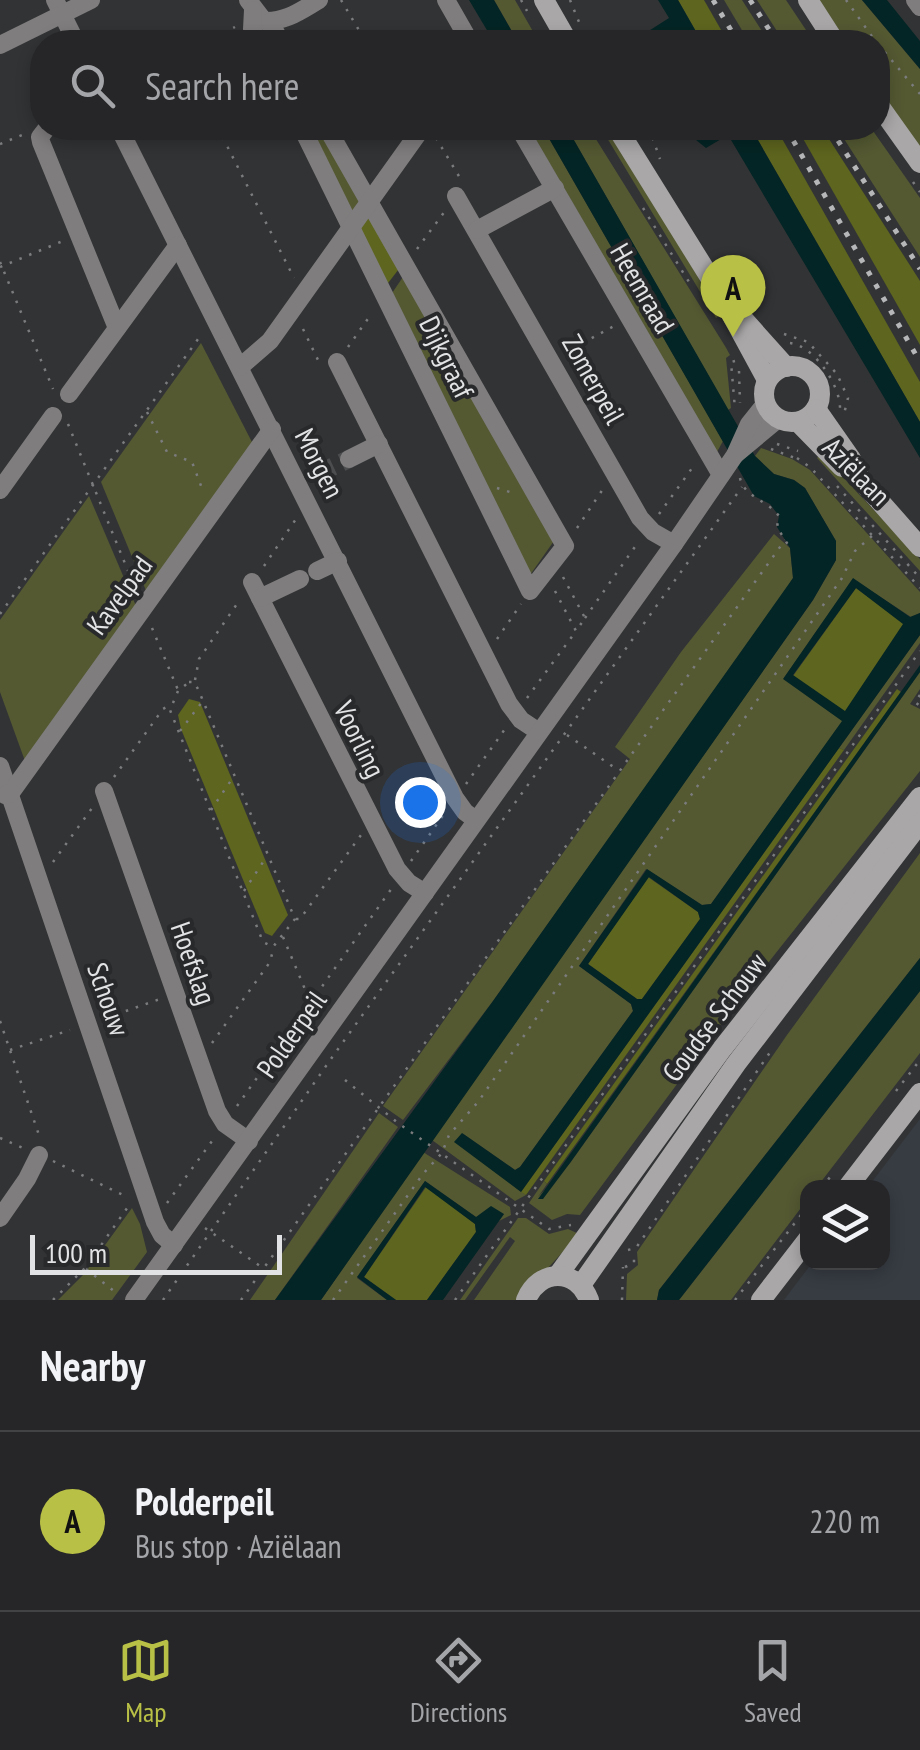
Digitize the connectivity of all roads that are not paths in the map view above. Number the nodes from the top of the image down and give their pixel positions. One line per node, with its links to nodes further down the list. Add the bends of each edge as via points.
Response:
1 (91, 0): 8 (street)
2 (319, 0): 9 (street, via 283,21)
3 (446, 0): 10 (street)
4 (544, 0): 11 (main road)
5 (808, 0): 12 (main road)
6 (915, 0): 7 (street)
7 (920, 6)
8 (59, 8): 13 (street)
9 (256, 13)
10 (463, 30)
11 (569, 30)
12 (827, 30)
13 (0, 45)
14 (890, 121): 22 (main road)
15 (41, 140): 29 (street)
16 (124, 140): 28 (street, Morgen)
17 (308, 140): 26 (street, Dijkgraaf)
18 (334, 140): 25 (street, Dijkgraaf)
19 (413, 140): 25 (street)
20 (527, 140): 23 (street, Heemraad)
21 (624, 140): 30 (main road)
22 (920, 163)
23 (554, 188): 27 (street); 43 (street, Heemraad)
24 (456, 196): 27 (street, Zomerpeil)
25 (368, 202): 26 (street); 26 (street, Dijkgraaf, via 538,500 555,560 530,591)
26 (352, 225): 32 (street, via 270,341)
27 (477, 230): 47 (street, Zomerpeil, via 640,518)
28 (178, 246): 29 (street); 32 (street, Morgen)
29 (117, 328): 35 (street)
30 (756, 354): 33 (main road); 34 (main road)
31 (337, 362): 40 (street)
32 (240, 367): 39 (street, Morgen)
33 (786, 367): 34 (main road); 36 (main road, via 813,376 820,392)
34 (768, 380): 37 (main road, via 764,392)
35 (61, 391)
36 (816, 409): 37 (main road); 45 (main road, Aziëlaan)
37 (780, 415): 43 (street, Polderpeil); 45 (main road, Aziëlaan)
38 (60, 419): 44 (street)
39 (272, 429): 46 (street, Morgen); 53 (street, Kavelpad)
40 (378, 444): 41 (street); 50 (street, via 516,714)
41 (349, 458)
42 (318, 474): 46 (street)
43 (721, 475): 47 (street, Polderpeil)
44 (2, 478)
45 (860, 479): 48 (main road, Aziëlaan)
46 (300, 483): 49 (street, Morgen)
47 (674, 544): 50 (street, Polderpeil)
48 (920, 547)
49 (338, 561): 55 (street, Morgen, via 456,798); 57 (street, Voorling, via 256,590 371,822 401,875)
50 (540, 732): 55 (street, Polderpeil)
51 (0, 766): 53 (street, Schouw)
52 (104, 791): 59 (street, Hoefslag, via 224,1124)
53 (5, 795): 63 (street, Schouw, via 153,1214)
54 (920, 797): 65 (main road, Goudse Schouw, via 722,1049)
55 (476, 820): 57 (street, Polderpeil)
56 (920, 824): 66 (main road, Goudse Schouw, via 736,1064)
57 (426, 892): 59 (street, Polderpeil)
58 (920, 1092): 61 (main road)
59 (249, 1141): 63 (street, Polderpeil)
60 (43, 1157): 62 (street)
61 (853, 1180)
62 (0, 1218)
63 (174, 1245): 67 (street, Polderpeil)
64 (800, 1249): 69 (main road)
65 (558, 1276): 66 (main road); 68 (main road, Goudse Schouw, via 535,1284)
66 (585, 1292)
67 (134, 1300)
68 (526, 1300)
69 (761, 1300)

